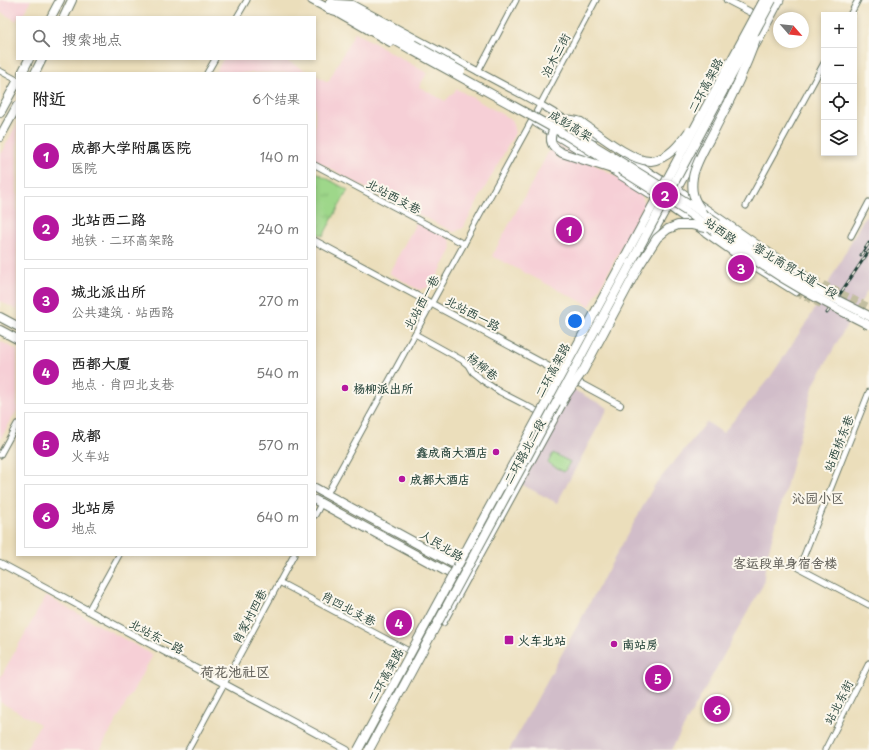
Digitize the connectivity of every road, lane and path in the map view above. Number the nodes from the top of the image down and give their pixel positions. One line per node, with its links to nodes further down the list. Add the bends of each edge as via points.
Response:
1 (60, 0): 17 (main road)
2 (72, 0): 18 (main road)
3 (246, 0): 19 (street)
4 (312, 0): 13 (main road)
5 (516, 0): 30 (street)
6 (596, 0): 35 (street, 泊木三街)
7 (728, 0): 16 (street)
8 (760, 0): 16 (main road, 二环路北二段); 33 (main road, bridge, via 729,56)
9 (764, 0): 33 (main road, 二环高架路, bridge)
10 (773, 0): 15 (main road, 二环高架路, bridge)
11 (780, 0): 20 (main road, 二环路北二段)
12 (858, 0): 14 (street)
13 (328, 3): 21 (main road, via 349,16); 30 (street, via 352,4); 38 (street)
14 (852, 12)
15 (766, 13): 48 (main road, bridge, via 736,89 693,177 694,201); 68 (main road, 二环高架路, bridge)
16 (754, 14): 20 (street); 42 (main road, 二环路北二段)
17 (52, 16)
18 (64, 16)
19 (238, 16)
20 (768, 22): 43 (main road, 二环路北二段)
21 (412, 46): 41 (main road, 成彭高架, bridge, via 566,135); 48 (main road, 成彭高架, bridge, via 569,131 692,205)
22 (28, 60): 27 (main road)
23 (42, 60): 28 (main road)
24 (214, 60): 29 (street)
25 (821, 68): 47 (street)
26 (0, 71): 31 (street)
27 (22, 72)
28 (36, 72)
29 (208, 72)
30 (478, 72): 35 (street)
31 (16, 80)
32 (16, 83): 37 (main road)
33 (714, 95): 34 (main road, 二环高架路, bridge)
34 (709, 103): 41 (main road, bridge, via 674,150 651,161 628,154 573,119 558,124 552,132 551,142 562,153); 88 (main road, 二环高架路, bridge)
35 (541, 105): 38 (street, 泊木三街); 42 (street, via 579,126)
36 (16, 108): 39 (main road)
37 (0, 113)
38 (532, 120): 44 (main road, 站西路); 51 (street, 北站西一巷)
39 (0, 137)
40 (316, 166): 51 (street, 北站西支巷)
41 (628, 175): 48 (main road, 成彭高架, bridge)
42 (664, 181): 43 (main road, 站西路); 44 (main road, 二环路北二段)
43 (677, 188): 46 (main road, 二环路北二段); 52 (main road, 站西路)
44 (655, 197): 46 (main road, 站西路); 62 (main road, 二环路北二段)
45 (869, 202): 49 (street)
46 (668, 206): 53 (main road, 站西路, via 743,259); 63 (main road, 二环路北二段)
47 (746, 206)
48 (716, 227): 55 (main road, 蓉北商贸大道一段, bridge, via 800,280); 58 (main road, 蓉北商贸大道一段, bridge, via 772,273); 68 (main road, bridge, via 678,225 657,238 639,266 583,371)
49 (851, 236)
50 (316, 243): 54 (street, 北站西一路)
51 (464, 244): 54 (street, 北站西一巷)
52 (804, 275)
53 (796, 292)
54 (432, 303): 60 (street, 北站西一巷); 62 (street, 北站西一路)
55 (869, 316)
56 (0, 317): 57 (main road)
57 (16, 325)
58 (869, 325)
59 (0, 330): 61 (main road)
60 (415, 334): 66 (street, 杨柳巷, via 468,364 472,372 500,392); 71 (street, 北站西一巷)
61 (16, 338)
62 (560, 373): 63 (street, 北站西一路); 66 (main road, 二环路北二段)
63 (575, 381): 65 (street, 北站西一路); 78 (main road, 二环路北二段)
64 (869, 392): 80 (street, 站西桥东巷, via 799,568)
65 (620, 405)
66 (539, 412): 76 (main road, 二环路北二段)
67 (16, 426): 69 (street)
68 (543, 428): 89 (main road, 二环高架路, bridge)
69 (0, 455)
70 (316, 489): 71 (main road, 人民北路)
71 (326, 494): 76 (main road, 人民北路)
72 (318, 502): 77 (main road, 人民北路)
73 (118, 556): 81 (street)
74 (293, 556): 79 (street, 肖家村四巷)
75 (0, 563): 81 (street, 北站东一路)
76 (456, 565): 77 (main road, 二环路北二段); 78 (main road, 人民北路)
77 (451, 574): 78 (main road, 人民北路); 82 (main road, 二环路北二段)
78 (468, 576): 90 (main road, 二环路北二段)
79 (279, 582): 82 (street, 肖四北支巷); 84 (street, 肖家村四巷)
80 (869, 605)
81 (88, 611): 84 (street, 北站东一路)
82 (409, 651): 87 (main road, 二环路北二段)
83 (869, 663): 91 (street, 站北东街)
84 (224, 684): 85 (street, 肖家村四巷); 86 (street, 北站东一路)
85 (188, 750)
86 (347, 750)
87 (354, 750)
88 (358, 750)
89 (369, 750)
90 (373, 750)
91 (825, 750)

